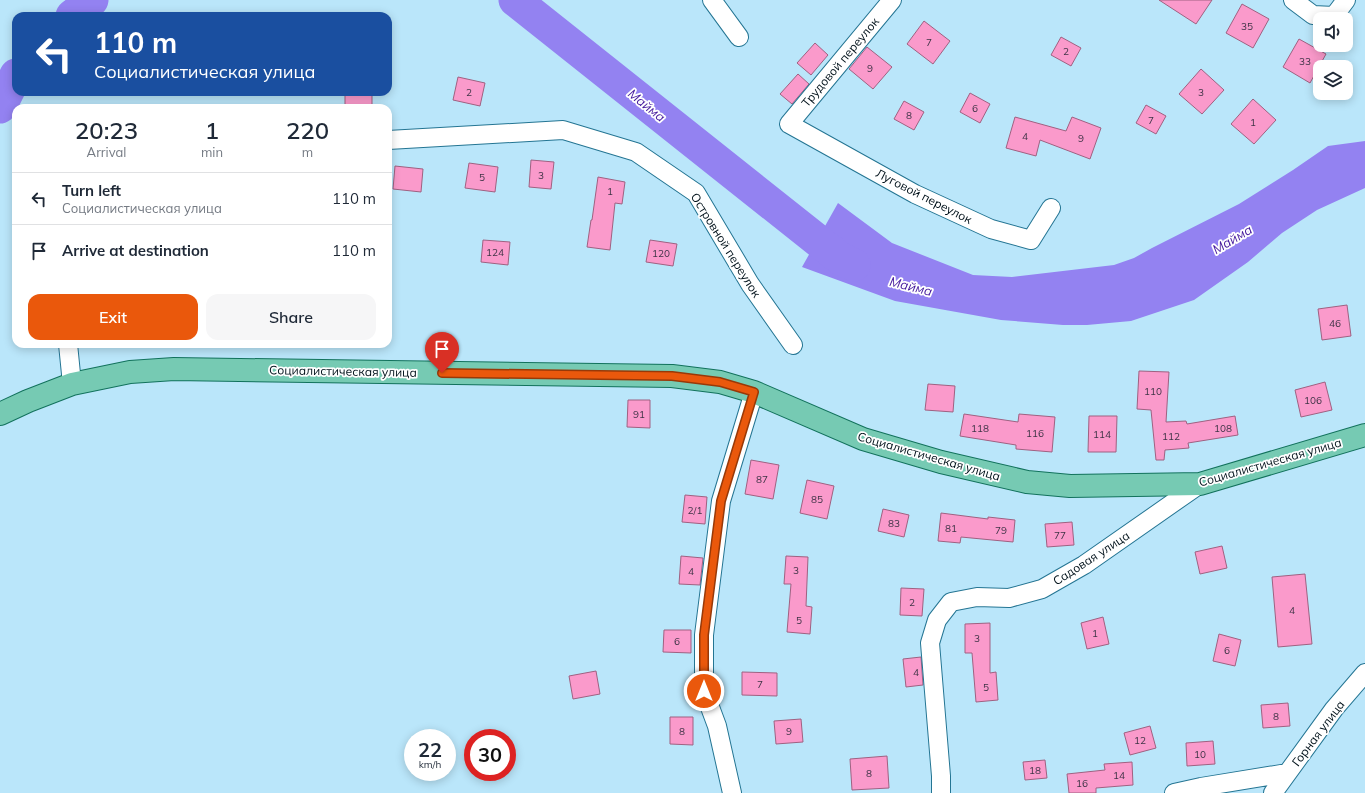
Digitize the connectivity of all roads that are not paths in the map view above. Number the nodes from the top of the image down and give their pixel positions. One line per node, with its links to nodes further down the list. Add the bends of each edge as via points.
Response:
1 (712, 0): 5 (street)
2 (892, 0): 6 (street, Трудовой переулок)
3 (1293, 0): 4 (street, via 1313,15 1334,16)
4 (1346, 0)
5 (739, 36)
6 (789, 124): 8 (street, Луговой переулок, via 915,194 991,229 1031,240)
7 (392, 140): 9 (street, Островной переулок, via 563,130 636,152 696,193 750,284)
8 (1051, 208)
9 (793, 345)
10 (68, 348): 11 (street)
11 (72, 384): 12 (main road, Социалистическая улица, via 130,372 174,369 672,376 720,382); 13 (main road, Социалистическая улица, via 28,400)
12 (754, 392): 15 (main road, Социалистическая улица, via 863,438 948,464 1027,482 1070,486); 18 (street, via 721,501 704,635 704,691 717,726)
13 (0, 414)
14 (1365, 435): 15 (main road, Социалистическая улица)
15 (1200, 484): 19 (street, Садовая улица, via 1084,565 1042,589 1010,598 977,597 951,602 937,620 930,643)
16 (1365, 673): 17 (street, Горная улица)
17 (1287, 773): 20 (street); 21 (street, Горная улица)
18 (732, 793)
19 (941, 793)
20 (1174, 793)
21 (1273, 793)

